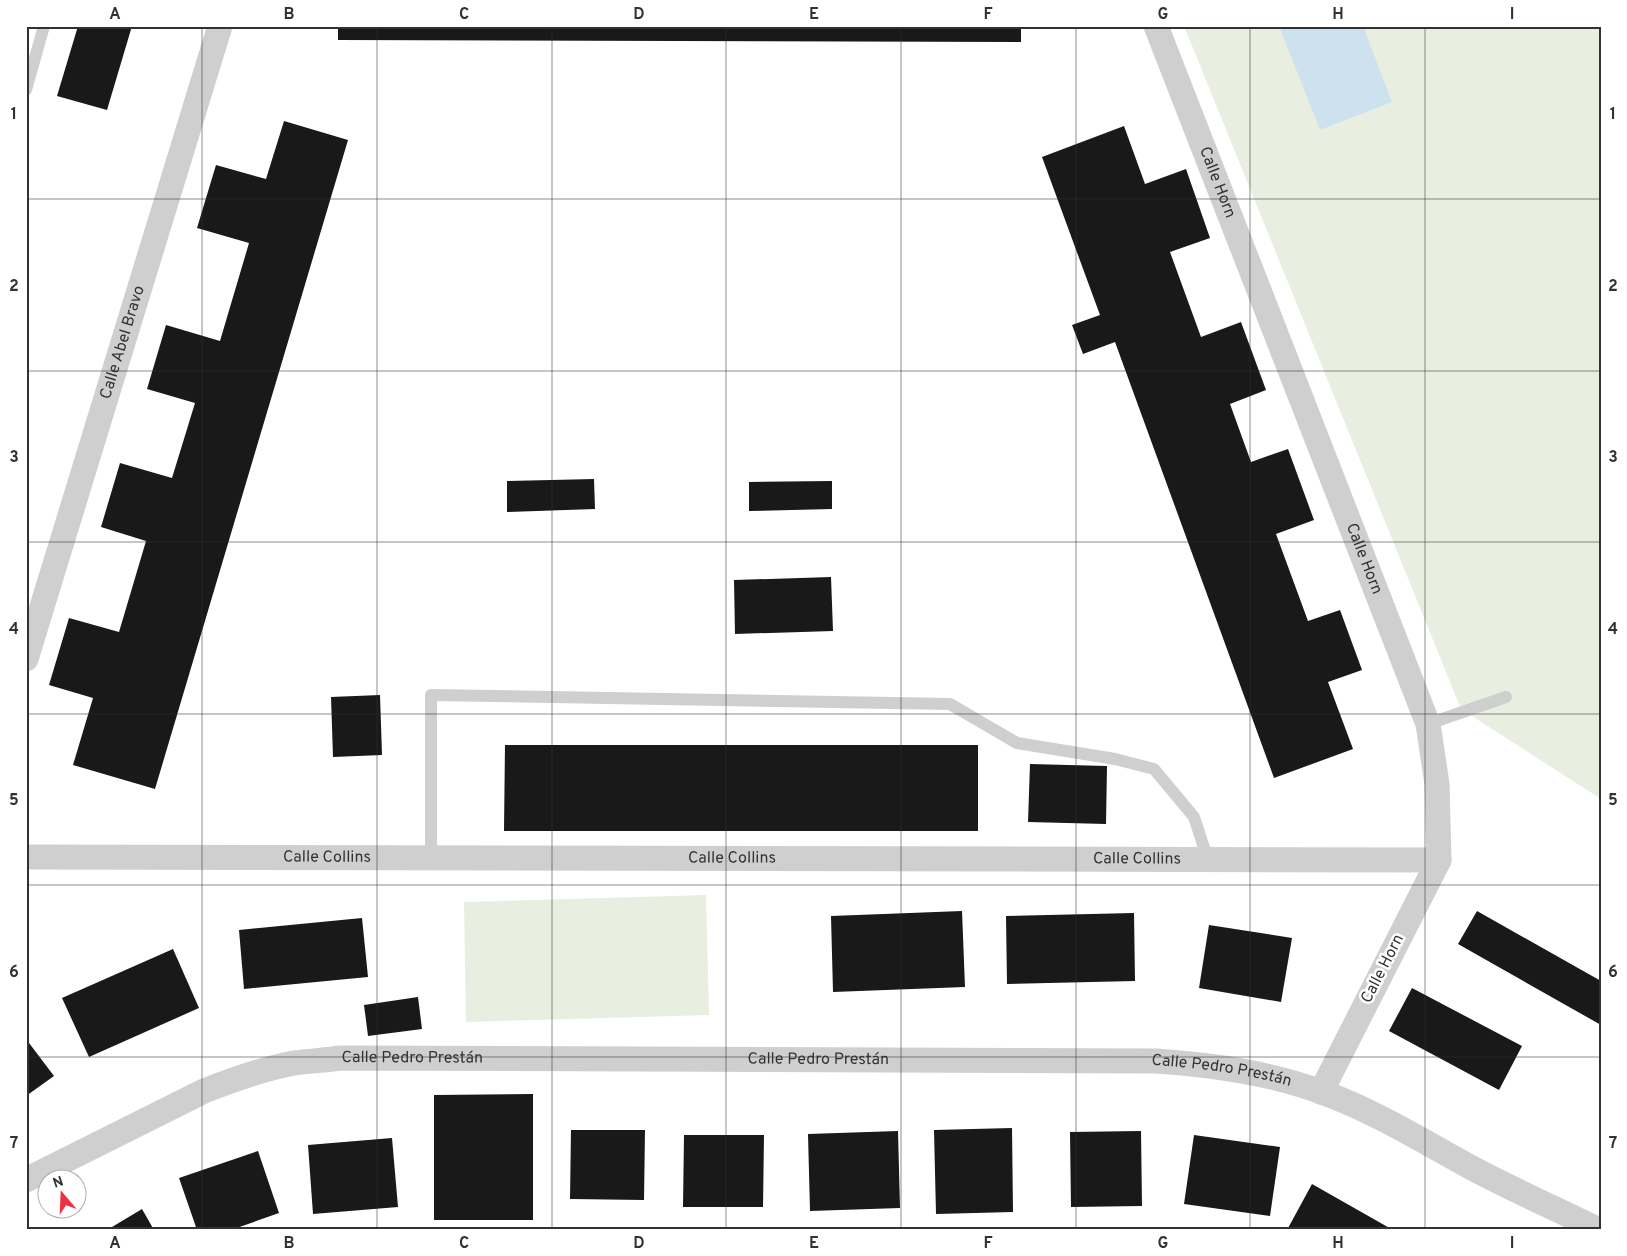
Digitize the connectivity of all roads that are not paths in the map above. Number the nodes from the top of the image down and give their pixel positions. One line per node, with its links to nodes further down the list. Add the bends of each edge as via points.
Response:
1 (44, 26): 4 (lane)
2 (220, 26): 5 (street, Calle Abel Bravo)
3 (1156, 26): 7 (street, Calle Horn)
4 (26, 90)
5 (26, 659)
6 (1506, 697): 7 (lane)
7 (1428, 724): 11 (street, Calle Horn, via 1437,784)
8 (26, 856): 9 (street, Calle Collins)
9 (431, 857): 10 (street, Calle Collins); 10 (lane, via 431,695 950,704 1017,743 1115,759 1154,769 1194,817)
10 (1208, 860): 11 (street, Calle Collins)
11 (1439, 860): 12 (street, Calle Horn)
12 (1321, 1092): 13 (street, Calle Pedro Prestán, via 1236,1069 1156,1061 341,1058 255,1072 204,1091); 14 (street, Calle Pedro Prestán, via 1384,1119 1474,1169)
13 (26, 1180)
14 (1599, 1230)

